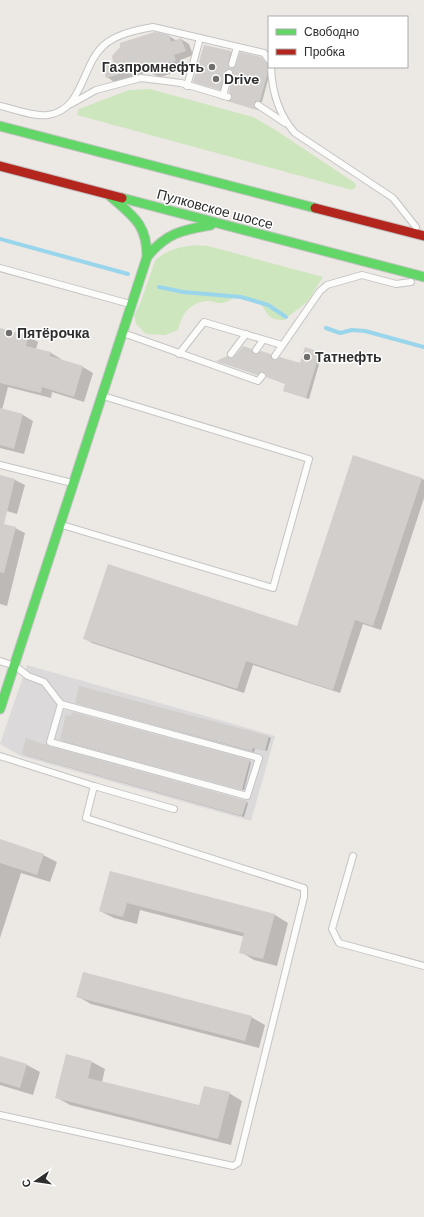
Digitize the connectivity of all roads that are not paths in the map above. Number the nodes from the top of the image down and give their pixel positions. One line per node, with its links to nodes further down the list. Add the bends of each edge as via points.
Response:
1 (200, 38): 2 (lane); 7 (lane); 10 (lane, via 153,27 121,34 103,46 92,61 79,91)
2 (237, 47): 3 (lane, via 264,53); 4 (lane)
3 (268, 59)
4 (232, 64)
5 (271, 68): 11 (lane, via 272,87)
6 (230, 73): 7 (lane, via 226,96)
7 (187, 86): 10 (lane, via 141,78 96,90)
8 (258, 105): 11 (lane)
9 (0, 106): 10 (lane, via 46,116 60,112)
10 (66, 107)
11 (287, 124): 16 (lane, via 295,133 393,198)
12 (0, 126): 16 (main road, Пулковское шоссе)
13 (0, 166): 14 (main road, Пулковское шоссе)
14 (110, 196): 15 (main road, Пулковское шоссе); 17 (main road, via 143,226 148,245)
15 (219, 224): 17 (main road, via 168,235 158,242); 19 (main road, Пулковское шоссе)
16 (424, 236)
17 (147, 256): 21 (main road)
18 (0, 268): 21 (lane)
19 (424, 277)
20 (424, 281): 25 (lane, via 396,284 362,275 327,285)
21 (132, 304): 22 (main road)
22 (123, 333): 27 (lane); 31 (main road)
23 (246, 334): 24 (lane); 27 (lane, via 204,322); 28 (lane)
24 (262, 340): 25 (lane); 26 (lane)
25 (282, 345): 29 (lane)
26 (256, 350)
27 (179, 354): 30 (lane, via 240,373 258,382)
28 (231, 354)
29 (275, 356)
30 (262, 376)
31 (102, 396): 33 (main road); 34 (lane, via 309,459 273,588)
32 (0, 465): 33 (lane)
33 (74, 484): 34 (main road)
34 (60, 525): 36 (main road)
35 (0, 661): 36 (lane)
36 (15, 666): 37 (lane, via 28,676 44,682); 38 (main road)
37 (61, 704): 37 (lane, via 50,742 248,796 260,758)
38 (0, 709)
39 (0, 756): 40 (lane)
40 (94, 786): 41 (lane); 44 (lane, via 86,818 304,888 304,897 238,1163 233,1166)
41 (174, 809)
42 (353, 856): 43 (lane, via 332,929 339,943)
43 (424, 966)
44 (0, 1115)

